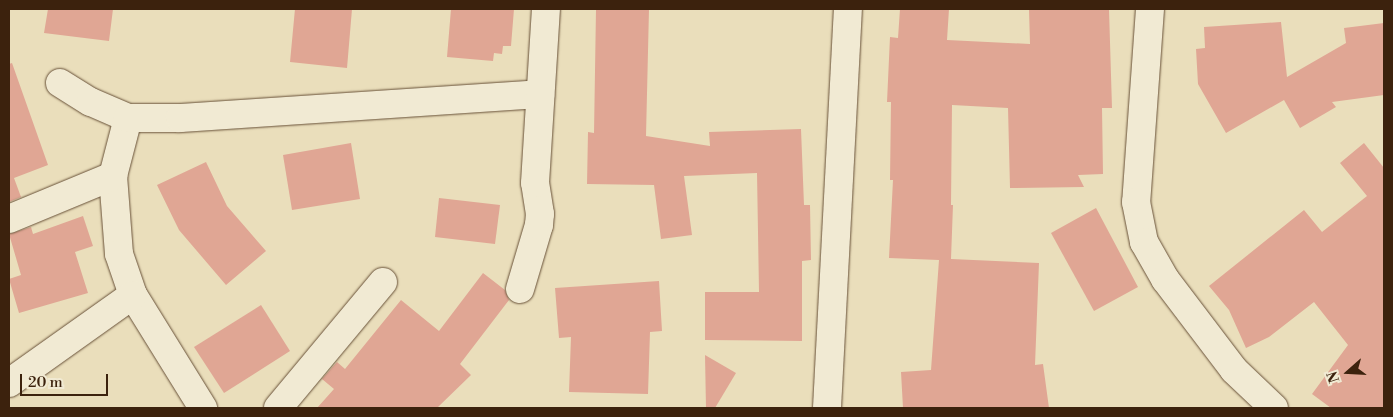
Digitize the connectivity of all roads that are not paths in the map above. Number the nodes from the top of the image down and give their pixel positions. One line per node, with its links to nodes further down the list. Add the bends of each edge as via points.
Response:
1 (546, 9): 5 (street)
2 (848, 9): 15 (street)
3 (1150, 9): 16 (street, via 1136,202 1144,242 1165,279 1234,370)
4 (60, 83): 6 (street, via 91,102)
5 (540, 94): 6 (street, via 180,118); 10 (street, via 535,183 539,225)
6 (128, 118): 7 (street)
7 (113, 176): 8 (street); 11 (street, via 120,254)
8 (9, 219)
9 (383, 282): 14 (street)
10 (520, 289)
11 (133, 295): 12 (street); 13 (street)
12 (9, 383)
13 (204, 408)
14 (278, 408)
15 (827, 408)
16 (1274, 408)

